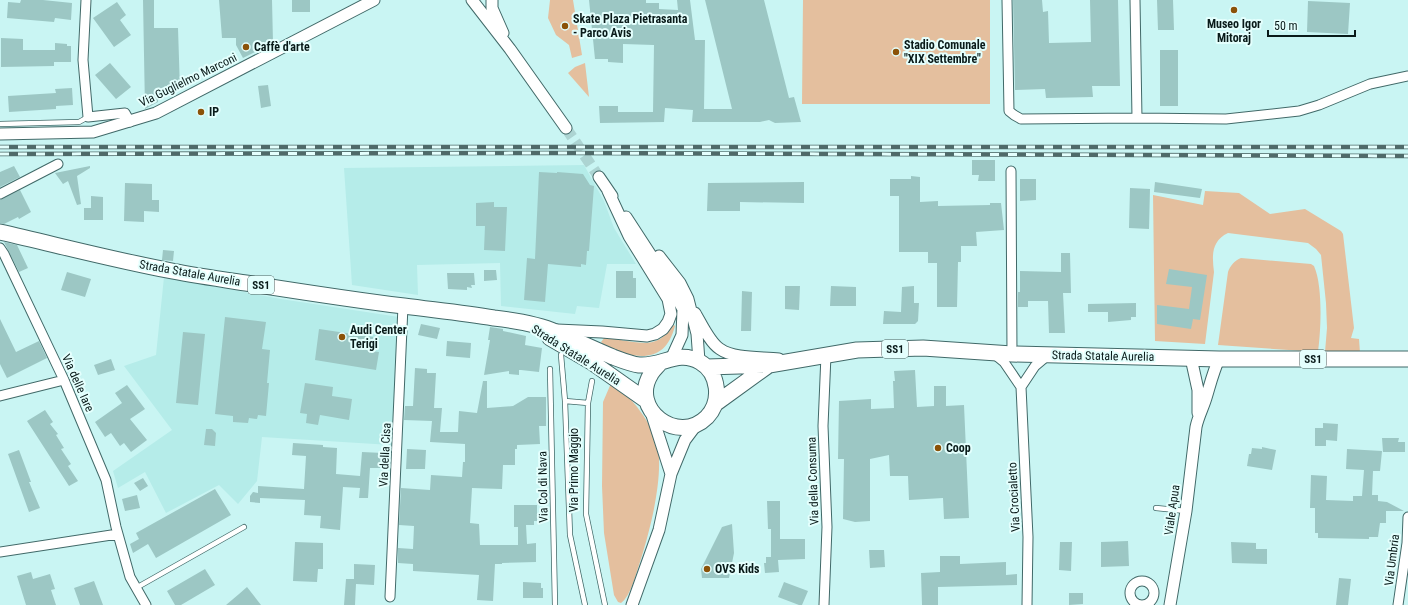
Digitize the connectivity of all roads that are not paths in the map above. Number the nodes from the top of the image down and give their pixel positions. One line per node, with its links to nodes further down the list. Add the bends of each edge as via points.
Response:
1 (86, 0): 9 (street, via 83,60)
2 (374, 0): 11 (street, Via Guglielmo Marconi, via 156,113)
3 (472, 0): 7 (street)
4 (492, 0): 7 (street, via 492,8)
5 (1007, 0): 10 (street, via 1009,111 1021,119)
6 (1134, 0): 10 (street)
7 (510, 49): 13 (street)
8 (1408, 76): 10 (street, via 1370,84 1299,111 1226,119)
9 (88, 117): 11 (street, via 125,113); 12 (lane, via 79,122)
10 (1137, 118)
11 (130, 122): 14 (street, Via Guglielmo Marconi, via 94,132)
12 (0, 124)
13 (566, 128)
14 (0, 134)
15 (58, 164): 19 (street)
16 (1011, 171): 28 (street)
17 (599, 177): 18 (street)
18 (608, 191): 21 (street); 26 (street, via 629,236 668,299 671,314 668,322 663,329 647,336)
19 (0, 194)
20 (0, 232): 24 (main road, Strada Statale Aurelia / SS1, via 173,272)
21 (639, 236): 23 (street, via 680,283); 35 (street, via 683,309 682,335)
22 (2, 251): 40 (street, Via delle Iare)
23 (688, 299): 36 (street, Strada Statale Aurelia, via 702,326 719,349 737,356); 37 (street)
24 (404, 306): 25 (main road, Strada Statale Aurelia / SS1); 59 (street, Via della Cisa)
25 (525, 324): 26 (main road, Strada Statale Aurelia); 47 (main road, Strada Statale Aurelia / SS1, via 593,363)
26 (553, 330): 35 (main road, Strada Statale Aurelia, via 595,350 639,365)
27 (991, 352): 28 (main road, Strada Statale Aurelia / SS1); 31 (main road, Strada Statale Aurelia / SS1, via 923,348 857,350); 42 (street, via 1004,362)
28 (1012, 354): 29 (main road, Strada Statale Aurelia / SS1)
29 (1048, 354): 32 (main road, Strada Statale Aurelia / SS1); 42 (street, via 1035,366)
30 (561, 355): 44 (lane)
31 (826, 355): 36 (main road, Strada Statale Aurelia / SS1); 65 (street, Via della Consuma, via 823,426 827,527)
32 (1191, 358): 33 (main road, Strada Statale Aurelia / SS1); 48 (street, Viale Apua, via 1198,390)
33 (1219, 359): 34 (main road, Strada Statale Aurelia / SS1); 48 (street, Viale Apua)
34 (1408, 359)
35 (666, 360): 37 (main road, via 686,356); 47 (main road, via 650,374 646,387)
36 (799, 360): 38 (main road, Strada Statale Aurelia / SS1)
37 (703, 364): 38 (main road, Strada Statale Aurelia / SS1); 46 (main road, via 714,378 717,391)
38 (769, 365): 46 (main road, Strada Statale Aurelia)
39 (550, 369): 61 (lane, Via Col di Nava)
40 (64, 380): 43 (street); 55 (street, Via delle Iare, via 106,480)
41 (592, 381): 45 (lane, Via Primo Maggio)
42 (1021, 387): 66 (street, Via Crocialetto, via 1028,537)
43 (0, 396)
44 (565, 400): 45 (lane); 62 (lane, via 570,534)
45 (588, 403): 63 (lane, Via Primo Maggio, via 586,514)
46 (715, 404): 49 (main road, via 708,416)
47 (649, 406): 49 (main road, via 669,425 680,428); 50 (street)
48 (1198, 418): 52 (street, Viale Apua)
49 (697, 424): 50 (street, via 685,440)
50 (671, 474): 64 (street, via 659,530)
51 (1156, 508): 52 (lane)
52 (1186, 511): 67 (street, Viale Apua)
53 (1408, 517): 56 (street, Via Umbria)
54 (244, 528): 58 (lane)
55 (118, 534): 57 (street); 58 (street, Via delle Iare, via 130,577)
56 (1407, 546): 68 (street, Via Umbria)
57 (0, 552)
58 (136, 588): 60 (street, Via delle Iare)
59 (390, 599)
60 (146, 605)
61 (555, 605)
62 (586, 605)
63 (604, 605)
64 (632, 605)
65 (824, 605)
66 (1027, 605)
67 (1170, 605)
68 (1398, 605)

